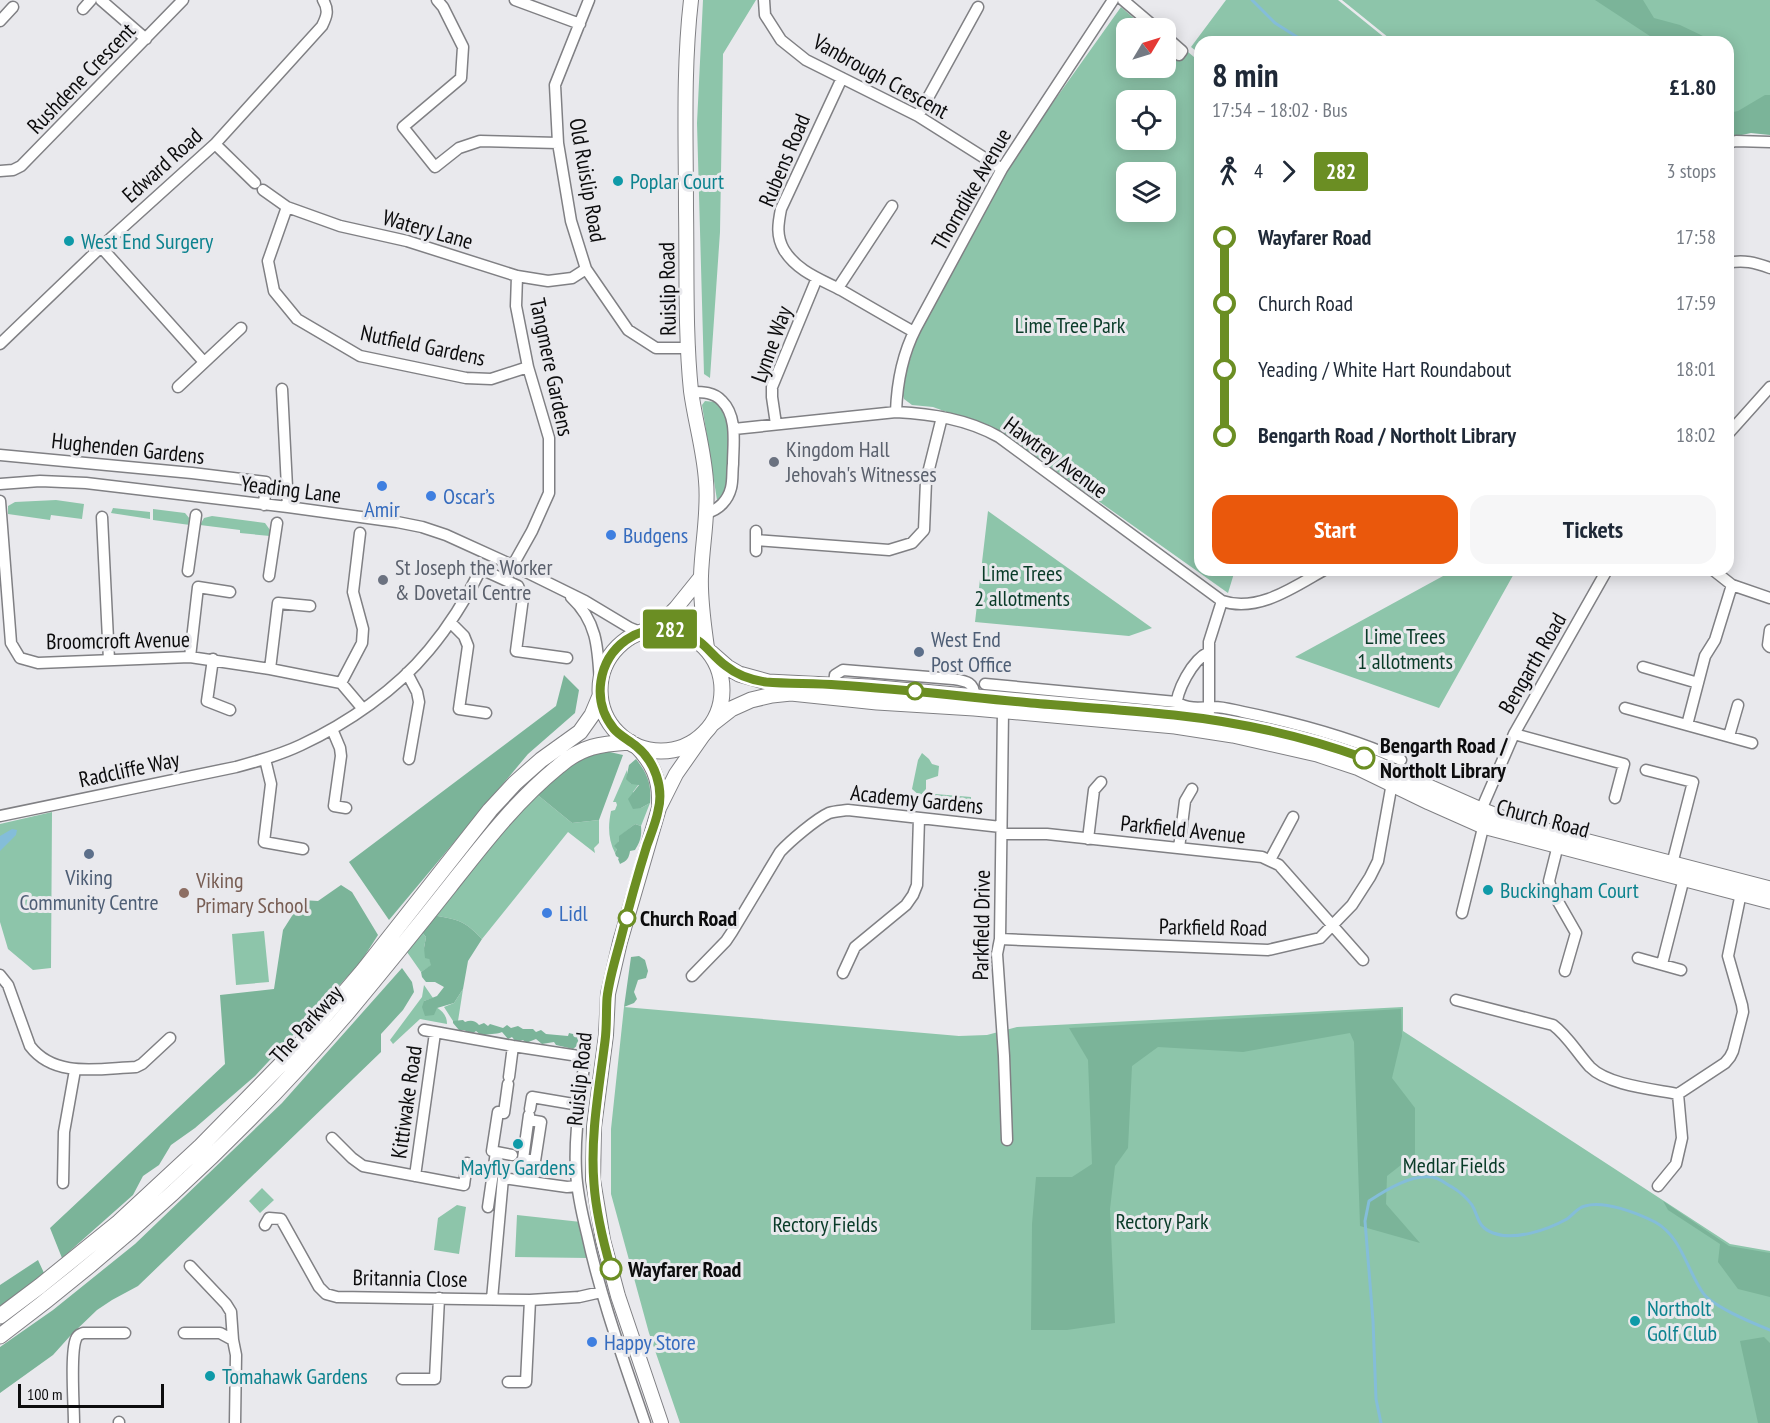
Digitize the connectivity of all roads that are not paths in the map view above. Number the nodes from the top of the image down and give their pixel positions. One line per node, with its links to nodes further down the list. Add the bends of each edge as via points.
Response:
1 (91, 0): 14 (street)
2 (101, 0): 18 (street)
3 (183, 0): 18 (street, Rushdene Crescent)
4 (323, 0): 26 (street, Edward Road, via 327,17 322,26)
5 (437, 0): 25 (street, via 463,47 461,78 403,127 435,166 459,148 480,141)
6 (514, 0): 17 (street)
7 (589, 0): 17 (street, Old Ruislip Road)
8 (691, 0): 42 (main road, Ruislip Road, via 686,81)
9 (764, 0): 21 (street, Vanbrough Crescent, via 765,15 781,40 806,60)
10 (1113, 0): 27 (street, Thorndike Avenue)
11 (1123, 0): 15 (street)
12 (14, 7): 16 (street)
13 (978, 7): 22 (street)
14 (83, 9)
15 (1144, 18)
16 (0, 21)
17 (580, 24): 25 (street, Old Ruislip Road, via 555,85)
18 (146, 39): 28 (street, Rushdene Crescent, via 21,166)
19 (1176, 46): 20 (street, via 1182,51)
20 (1179, 55)
21 (842, 78): 22 (street, Vanbrough Crescent); 36 (street, Rubens Road, via 781,209 777,231 784,249 799,267)
22 (918, 116): 27 (street, Vanbrough Crescent)
23 (1734, 142): 24 (street)
24 (1770, 142)
25 (558, 143): 34 (street, Old Ruislip Road, via 571,221)
26 (215, 144): 30 (street, Watery Lane); 31 (street, Edward Road)
27 (1002, 169): 39 (street, Thorndike Avenue)
28 (0, 171)
29 (892, 206): 37 (street)
30 (287, 207): 35 (street, Watery Lane); 44 (street, Nutfield Gardens, via 268,261 274,291 297,319 360,356 474,378 490,379)
31 (101, 247): 40 (street, Edward Road); 43 (street)
32 (1734, 262): 33 (street, via 1754,262)
33 (1770, 268)
34 (586, 269): 35 (street, Watery Lane, via 572,278 548,281); 42 (street, Old Ruislip Road, via 628,330 656,348)
35 (517, 276): 44 (street, Tangmere Gardens, via 516,306)
36 (817, 278): 37 (street, Rubens Road); 51 (street, Lynne Way, via 772,387)
37 (838, 288): 39 (street, Rubens Road)
38 (241, 328): 43 (street)
39 (914, 332): 49 (street, Thorndike Avenue, via 899,371)
40 (4, 333): 41 (street, Edward Road)
41 (0, 344)
42 (689, 348): 48 (main road, Ruislip Road)
43 (204, 362): 45 (street)
44 (528, 368): 65 (street, Tangmere Gardens, via 549,438 549,493)
45 (178, 387)
46 (1770, 387): 52 (street)
47 (282, 389): 58 (street)
48 (692, 392): 53 (street, via 711,393 722,400); 59 (main road, Ruislip Road, via 704,458)
49 (896, 411): 50 (street, Hawtrey Avenue); 51 (street, Hawtrey Avenue)
50 (942, 417): 64 (street, via 926,481 924,530 912,543 889,550); 77 (street, Hawtrey Avenue, via 980,427 999,437)
51 (776, 424): 53 (street, Hawtrey Avenue)
52 (1734, 427)
53 (734, 429): 59 (street, via 732,487 724,502)
54 (0, 455): 57 (street, Hughenden Gardens, via 266,482)
55 (0, 484): 57 (street, Yeading Lane, via 86,483)
56 (0, 501): 79 (street, Broomcroft Avenue)
57 (264, 505): 58 (street, Yeading Lane)
58 (288, 507): 65 (street, Yeading Lane, via 422,527)
59 (706, 513): 71 (main road, Ruislip Road)
60 (196, 515): 66 (street)
61 (102, 517): 89 (street)
62 (277, 523): 67 (street)
63 (360, 533): 93 (street, via 353,592 363,629 362,643)
64 (756, 541)
65 (512, 565): 72 (street); 74 (street, Yeading Lane)
66 (188, 571)
67 (270, 576)
68 (1313, 576): 77 (street, via 1281,594 1248,604)
69 (1604, 576): 108 (street, Bengarth Road)
70 (1721, 576): 73 (street)
71 (701, 577): 82 (main road, via 666,618); 84 (main road, Ruislip Road)
72 (506, 580): 80 (street, Radcliffe Way, via 481,569); 87 (street, via 518,586 523,598 516,651)
73 (1732, 585): 76 (street); 94 (street)
74 (564, 591): 82 (street, Yeading Lane, via 630,628); 96 (street, Yeading Lane, via 581,606 592,626)
75 (230, 592): 86 (street, via 198,587)
76 (1770, 598)
77 (1222, 601): 85 (street, via 1210,634)
78 (310, 606): 91 (street, via 278,603)
79 (5, 621): 89 (street, Broomcroft Avenue, via 20,658 38,663)
80 (450, 622): 92 (street, Radcliffe Way); 103 (street, via 468,646 459,709)
81 (1770, 630): 83 (street)
82 (643, 631): 84 (highway, via 675,630 690,635); 96 (highway, via 612,653)
83 (1770, 647)
84 (709, 651): 100 (highway, Church Road, via 733,671 759,681); 106 (highway, via 722,681 719,710)
85 (1209, 652): 100 (street, via 1199,658 1185,678); 104 (street)
86 (190, 657): 88 (street, Broomcroft Avenue); 89 (street, Broomcroft Avenue)
87 (567, 658)
88 (213, 659): 91 (street, Broomcroft Avenue); 101 (street, via 207,701)
89 (109, 660)
90 (1643, 667): 94 (street)
91 (270, 669): 93 (street, Broomcroft Avenue)
92 (407, 673): 99 (street, Radcliffe Way); 113 (street, via 418,702)
93 (341, 683): 99 (street)
94 (1698, 683): 105 (street)
95 (985, 684): 100 (street, Church Road)
96 (600, 690): 111 (highway, via 606,717); 148 (highway, The Parkway, via 585,727 541,760 490,810 410,913)
97 (1738, 705): 109 (street)
98 (1625, 708): 105 (street)
99 (363, 709): 107 (street, Radcliffe Way)
100 (1176, 709): 104 (highway, Church Road)
101 (230, 710)
102 (1003, 711): 106 (highway, Church Road, via 782,693 731,709); 117 (highway, Church Road, via 1233,735 1317,754); 126 (street, Parkfield Drive)
103 (486, 713)
104 (1209, 713): 114 (street, Church Road, via 1271,717 1324,731); 122 (highway, Church Road, via 1348,752)
105 (1687, 725): 109 (street)
106 (709, 728): 111 (highway, via 692,743 677,749 648,750); 121 (main road, Ruislip Road, via 676,774)
107 (332, 729): 112 (street, Radcliffe Way); 120 (street, via 341,756 334,806)
108 (1514, 734): 119 (street, via 1624,764); 122 (street, Bengarth Road)
109 (1729, 736): 110 (street)
110 (1752, 743)
111 (633, 744): 121 (main road, Ruislip Road, via 650,761 657,777); 148 (highway, The Parkway, via 585,748 554,770 500,823 416,928)
112 (266, 759): 123 (street, Radcliffe Way); 131 (street, via 271,784 264,842)
113 (410, 759)
114 (1401, 760)
115 (1646, 770): 133 (street, via 1692,782)
116 (1101, 782): 128 (street, via 1094,790)
117 (1392, 783): 129 (highway, Church Road, via 1484,826); 139 (street, Parkfield Road, via 1378,861 1352,905)
118 (1192, 789): 130 (street, via 1185,801)
119 (1615, 798)
120 (346, 808)
121 (659, 808): 157 (main road, Ruislip Road, via 608,994)
122 (1481, 810): 133 (highway, Church Road, via 1530,827)
123 (0, 816)
124 (1293, 817): 132 (street)
125 (919, 818): 126 (street, Academy Gardens); 146 (street, via 917,885 913,895 855,947); 149 (street, Academy Gardens, via 848,810 826,814 780,852 726,941)
126 (1001, 831): 128 (street, Parkfield Avenue); 140 (street, Parkfield Drive)
127 (1482, 832): 138 (street)
128 (1088, 839): 130 (street, Parkfield Avenue)
129 (1558, 845): 134 (highway, Church Road); 145 (street, via 1549,881 1576,933)
130 (1179, 848): 132 (street, Parkfield Avenue)
131 (303, 849)
132 (1270, 860): 139 (street, Parkfield Avenue, via 1279,865)
133 (1672, 864): 135 (highway, Church Road)
134 (1684, 878): 136 (highway, Church Road); 143 (street)
135 (1770, 890)
136 (1741, 893): 137 (highway, Church Road); 154 (street, via 1728,956 1743,1012 1733,1051 1725,1063)
137 (1770, 901)
138 (1462, 913)
139 (1331, 925): 140 (street, Parkfield Road, via 1320,938 1268,950); 142 (street, Parkfield Avenue)
140 (1000, 939): 159 (street, Parkfield Drive, via 997,954)
141 (1638, 958): 143 (street)
142 (1363, 960)
143 (1662, 964): 144 (street)
144 (1682, 969)
145 (1565, 972)
146 (843, 973)
147 (0, 975): 153 (street, via 8,985 36,1054 56,1066)
148 (368, 976): 175 (highway, The Parkway, via 201,1146 119,1222); 178 (highway, The Parkway, via 310,1056 210,1159 47,1301)
149 (692, 976)
150 (1456, 1000): 154 (street, via 1553,1025 1590,1067 1607,1080)
151 (170, 1038): 153 (street, via 136,1067)
152 (513, 1047): 155 (street, Kittiwake Road, via 585,1057); 160 (street, via 504,1113 498,1112 492,1151); 164 (street, Kittiwake Road, via 430,1032)
153 (75, 1070): 165 (street, via 64,1132)
154 (1678, 1094): 167 (street, via 1682,1138 1676,1164)
155 (579, 1105): 156 (street); 163 (street, via 531,1097 530,1114 541,1122)
156 (578, 1124): 157 (street); 166 (street)
157 (594, 1127): 185 (main road, Ruislip Road, via 594,1180 603,1240)
158 (332, 1138): 164 (street, via 363,1166)
159 (1007, 1140)
160 (496, 1152): 161 (street); 168 (street)
161 (512, 1155)
162 (467, 1163): 164 (street, via 464,1185)
163 (534, 1170): 166 (street, via 567,1187); 173 (street, via 503,1178)
164 (415, 1176)
165 (63, 1183)
166 (577, 1186): 171 (street)
167 (1658, 1186)
168 (488, 1207)
169 (265, 1225): 172 (street, Britannia Close, via 269,1218 281,1219 326,1294)
170 (190, 1266): 179 (street, via 231,1312)
171 (601, 1292): 174 (street, Britannia Close); 184 (street)
172 (439, 1298): 173 (street, Britannia Close); 180 (street, via 435,1379)
173 (492, 1299): 174 (street, Britannia Close)
174 (530, 1300): 181 (street, via 526,1382)
175 (0, 1316)
176 (125, 1333): 182 (street, via 83,1333 76,1340)
177 (184, 1333): 179 (street, via 220,1333)
178 (0, 1336)
179 (233, 1340): 183 (street)
180 (402, 1379)
181 (507, 1382)
182 (74, 1423)
183 (234, 1423)
184 (645, 1423)
185 (661, 1423)

